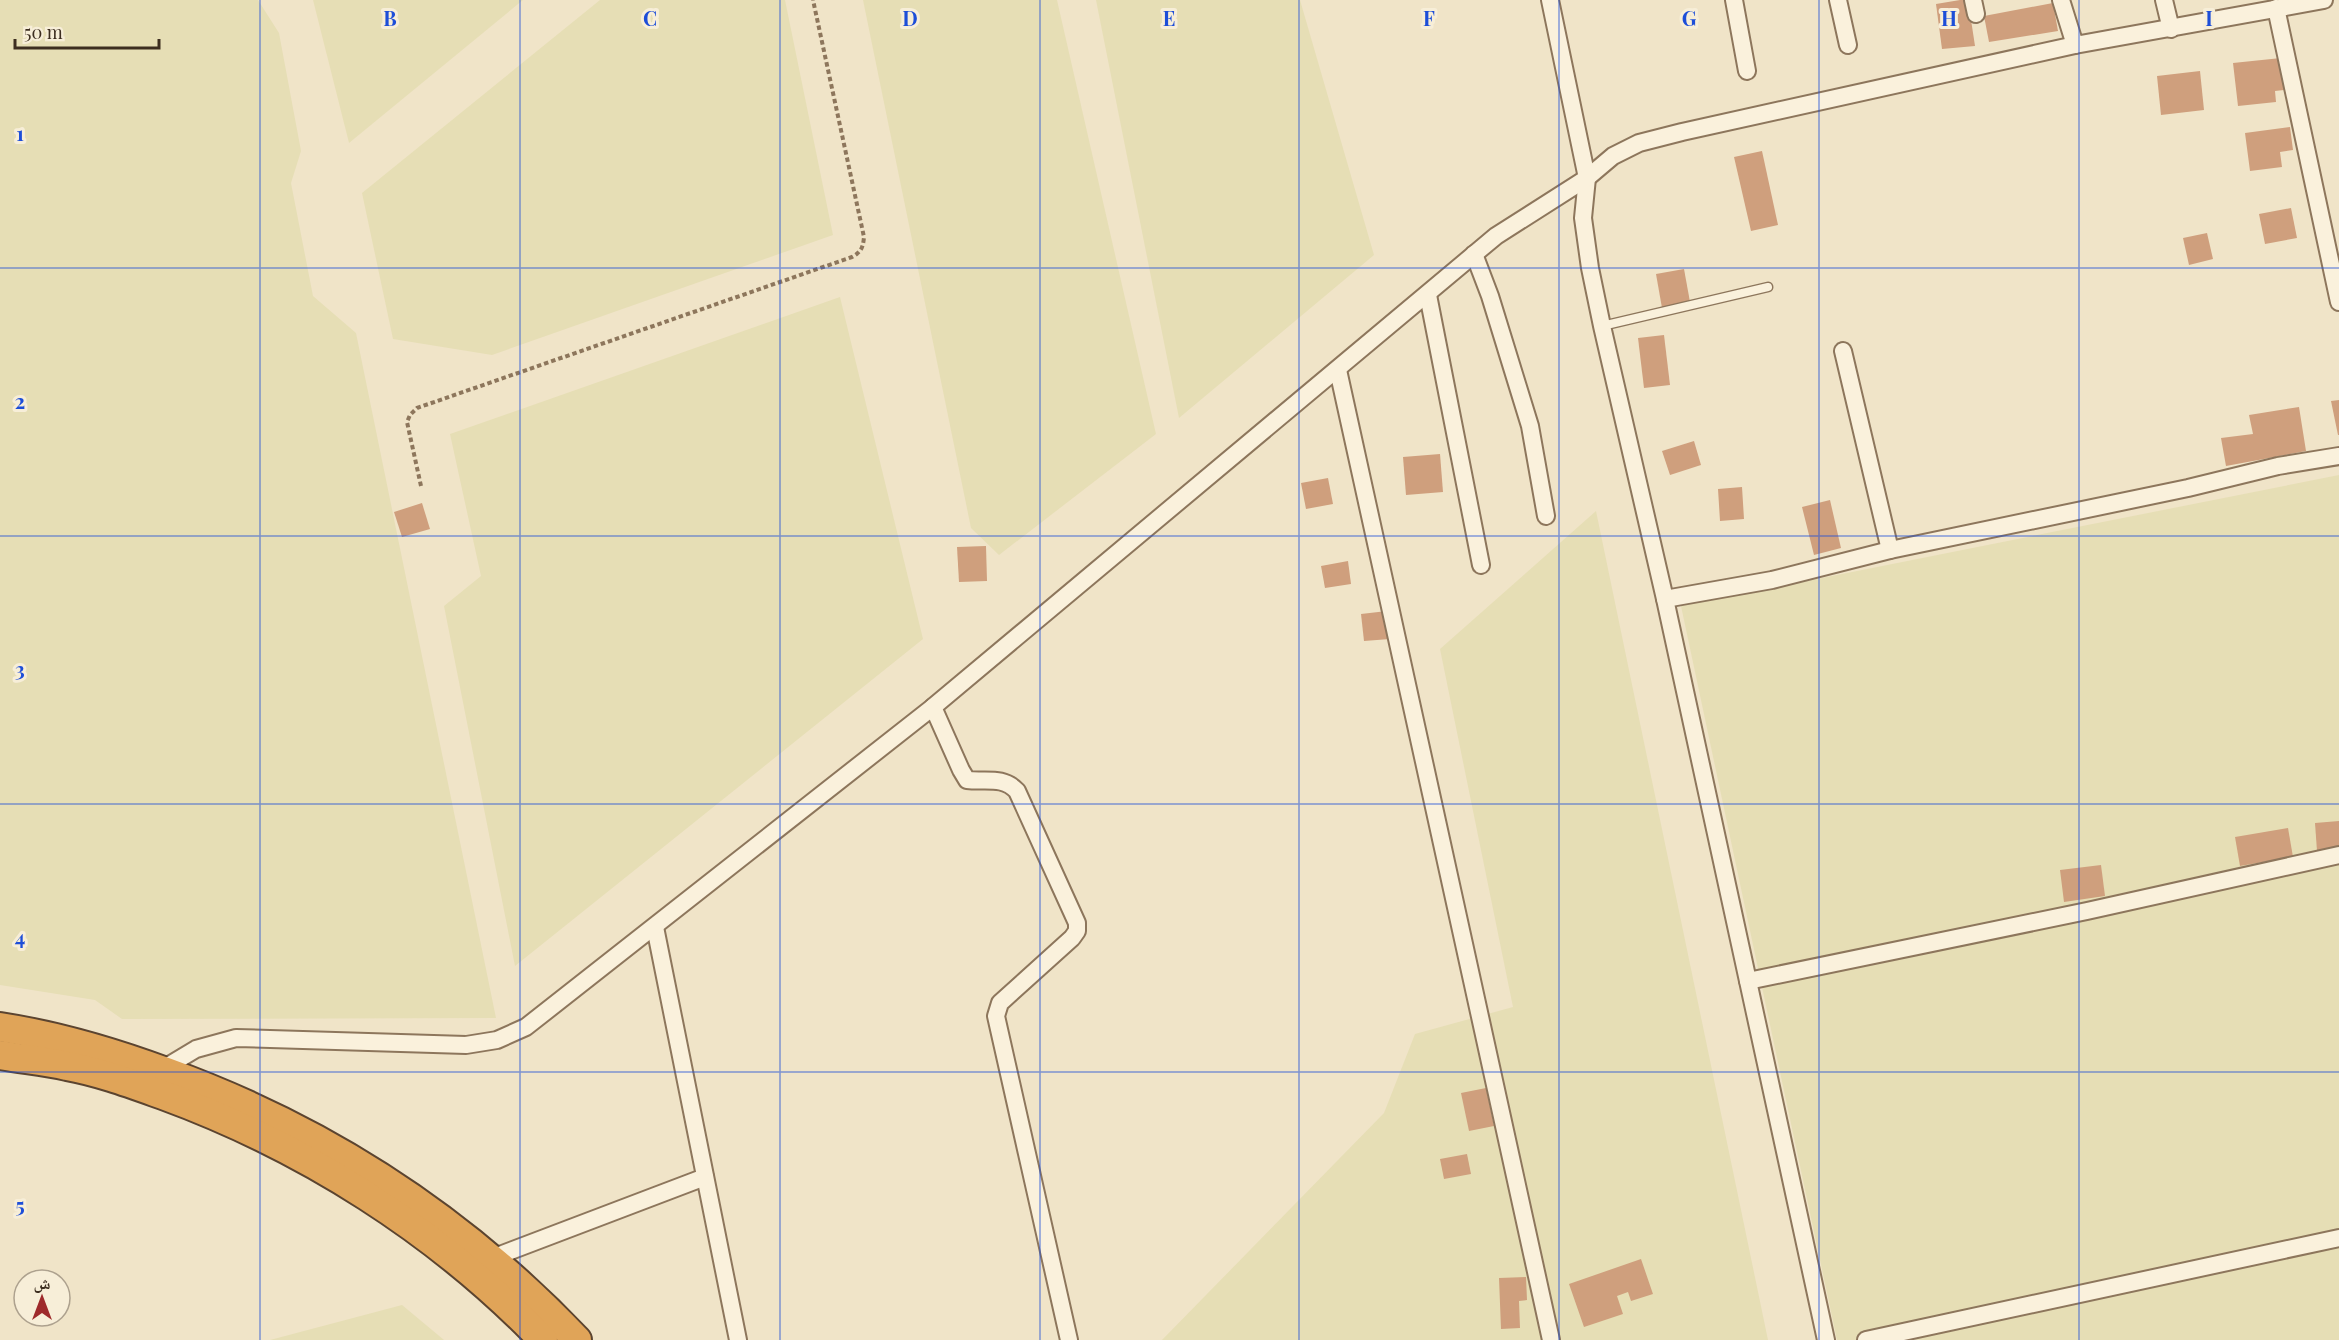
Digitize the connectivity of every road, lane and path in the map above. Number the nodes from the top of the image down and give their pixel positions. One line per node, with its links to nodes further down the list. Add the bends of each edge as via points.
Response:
1 (813, 0): 22 (path, via 864,237 859,253 417,408 407,422)
2 (1550, 0): 13 (street)
3 (1734, 0): 12 (street)
4 (1838, 0): 10 (street)
5 (2061, 0): 11 (street)
6 (2164, 0): 9 (street)
7 (2324, 0): 8 (street)
8 (2276, 8): 9 (street); 17 (street)
9 (2171, 29): 11 (street)
10 (1848, 45)
11 (2075, 45): 13 (street, via 1639,143 1613,156)
12 (1747, 71)
13 (1587, 178): 14 (street); 18 (street, via 1583,218)
14 (1474, 254): 16 (street); 23 (street, via 1530,426)
15 (1768, 287): 18 (lane)
16 (1428, 295): 20 (street); 25 (street)
17 (2339, 302)
18 (1602, 326): 26 (street)
19 (1843, 351): 24 (street)
20 (1338, 370): 27 (street); 41 (street)
21 (2339, 456): 24 (street)
22 (421, 486)
23 (1546, 516)
24 (1890, 550): 26 (street, via 1772,580)
25 (1481, 565)
26 (1665, 599): 30 (street)
27 (933, 707): 29 (street); 40 (street, via 968,780 998,780 1017,791 1077,923 1072,938 1000,1003 996,1016)
28 (2339, 855): 30 (street)
29 (655, 927): 33 (street, via 540,1018 497,1040 450,1045 236,1038 196,1049); 34 (street)
30 (1748, 981): 42 (street)
31 (0, 1027): 33 (highway, via 88,1046)
32 (0, 1055): 37 (highway, via 68,1066 140,1087 227,1121 292,1153 373,1200 440,1248)
33 (161, 1070): 36 (highway, via 240,1101 317,1138 425,1206)
34 (705, 1177): 36 (street); 39 (street)
35 (2339, 1238): 43 (street)
36 (492, 1258): 38 (highway)
37 (543, 1340)
38 (577, 1340)
39 (738, 1340)
40 (1069, 1340)
41 (1551, 1340)
42 (1826, 1340)
43 (1866, 1340)

